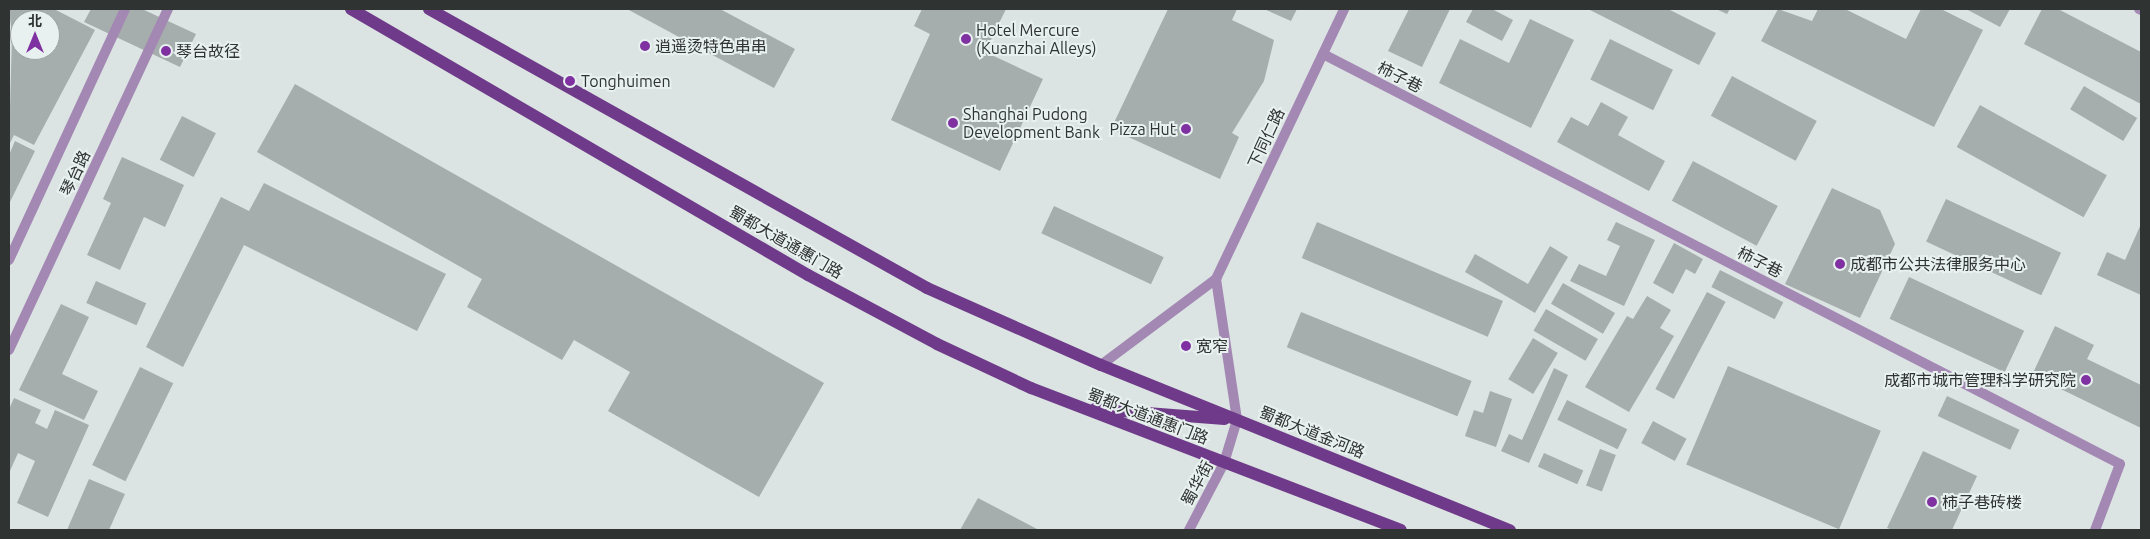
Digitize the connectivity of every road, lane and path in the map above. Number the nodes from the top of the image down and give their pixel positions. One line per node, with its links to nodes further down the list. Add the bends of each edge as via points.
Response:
1 (125, 9): 7 (street, 琴台路)
2 (168, 9): 9 (street, 琴台路)
3 (351, 9): 11 (main road, 蜀都大道通惠门路, via 808,275 937,344)
4 (429, 9): 10 (main road, 蜀都大道通惠门路, via 927,288)
5 (1344, 9): 6 (street, 下同仁路)
6 (1323, 54): 8 (street, 下同仁路); 17 (street, 柿子巷, via 2120,464)
7 (9, 260)
8 (1216, 280): 10 (street, 下同仁路); 12 (street)
9 (9, 350)
10 (1101, 365): 12 (main road, 蜀都大道金河路)
11 (1082, 408): 12 (main road); 13 (main road, 蜀都大道通惠门路)
12 (1237, 420): 13 (street, 蜀华街); 16 (main road, 蜀都大道金河路)
13 (1224, 463): 14 (street, 蜀华街); 15 (main road)
14 (1189, 530)
15 (1401, 530)
16 (1510, 530)
17 (2095, 530)

